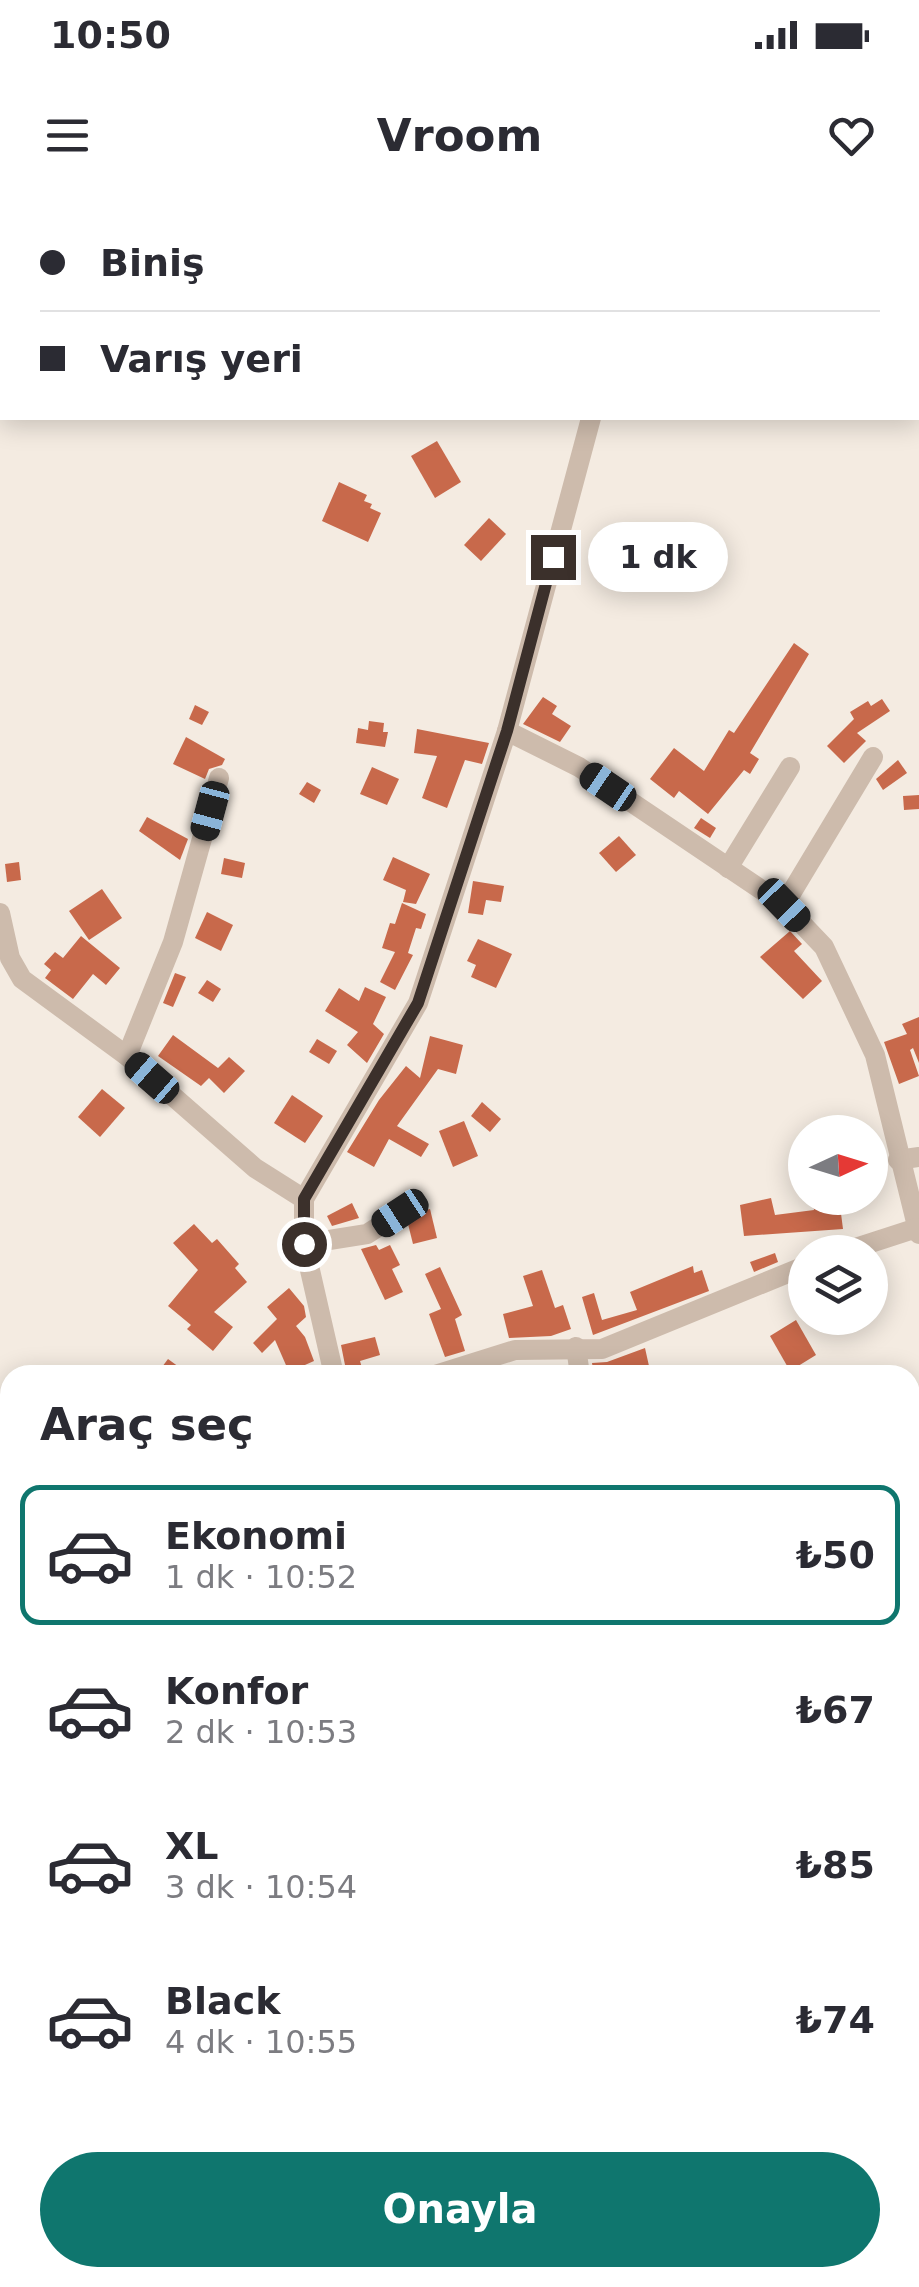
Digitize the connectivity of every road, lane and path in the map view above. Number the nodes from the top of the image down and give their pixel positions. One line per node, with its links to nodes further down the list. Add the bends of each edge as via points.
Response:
1 (589, 420): 2 (street)
2 (507, 731): 6 (street, via 579,767); 11 (street, via 418,1003)
3 (872, 756): 7 (street)
4 (790, 767): 6 (street)
5 (218, 778): 9 (street, via 173,942)
6 (728, 868): 7 (street)
7 (784, 905): 10 (street, via 824,946 875,1055)
8 (0, 913): 9 (street, via 22,979)
9 (127, 1056): 11 (street, via 254,1168)
10 (909, 1159): 13 (street)
11 (304, 1199): 15 (street)
12 (400, 1213): 15 (street, via 367,1234)
13 (918, 1232): 14 (street)
14 (888, 1240)
15 (304, 1244): 18 (street)
16 (788, 1273): 17 (street, via 602,1350)
17 (576, 1347): 19 (street, via 515,1350); 20 (street)
18 (332, 1365)
19 (467, 1365)
20 (579, 1365)

